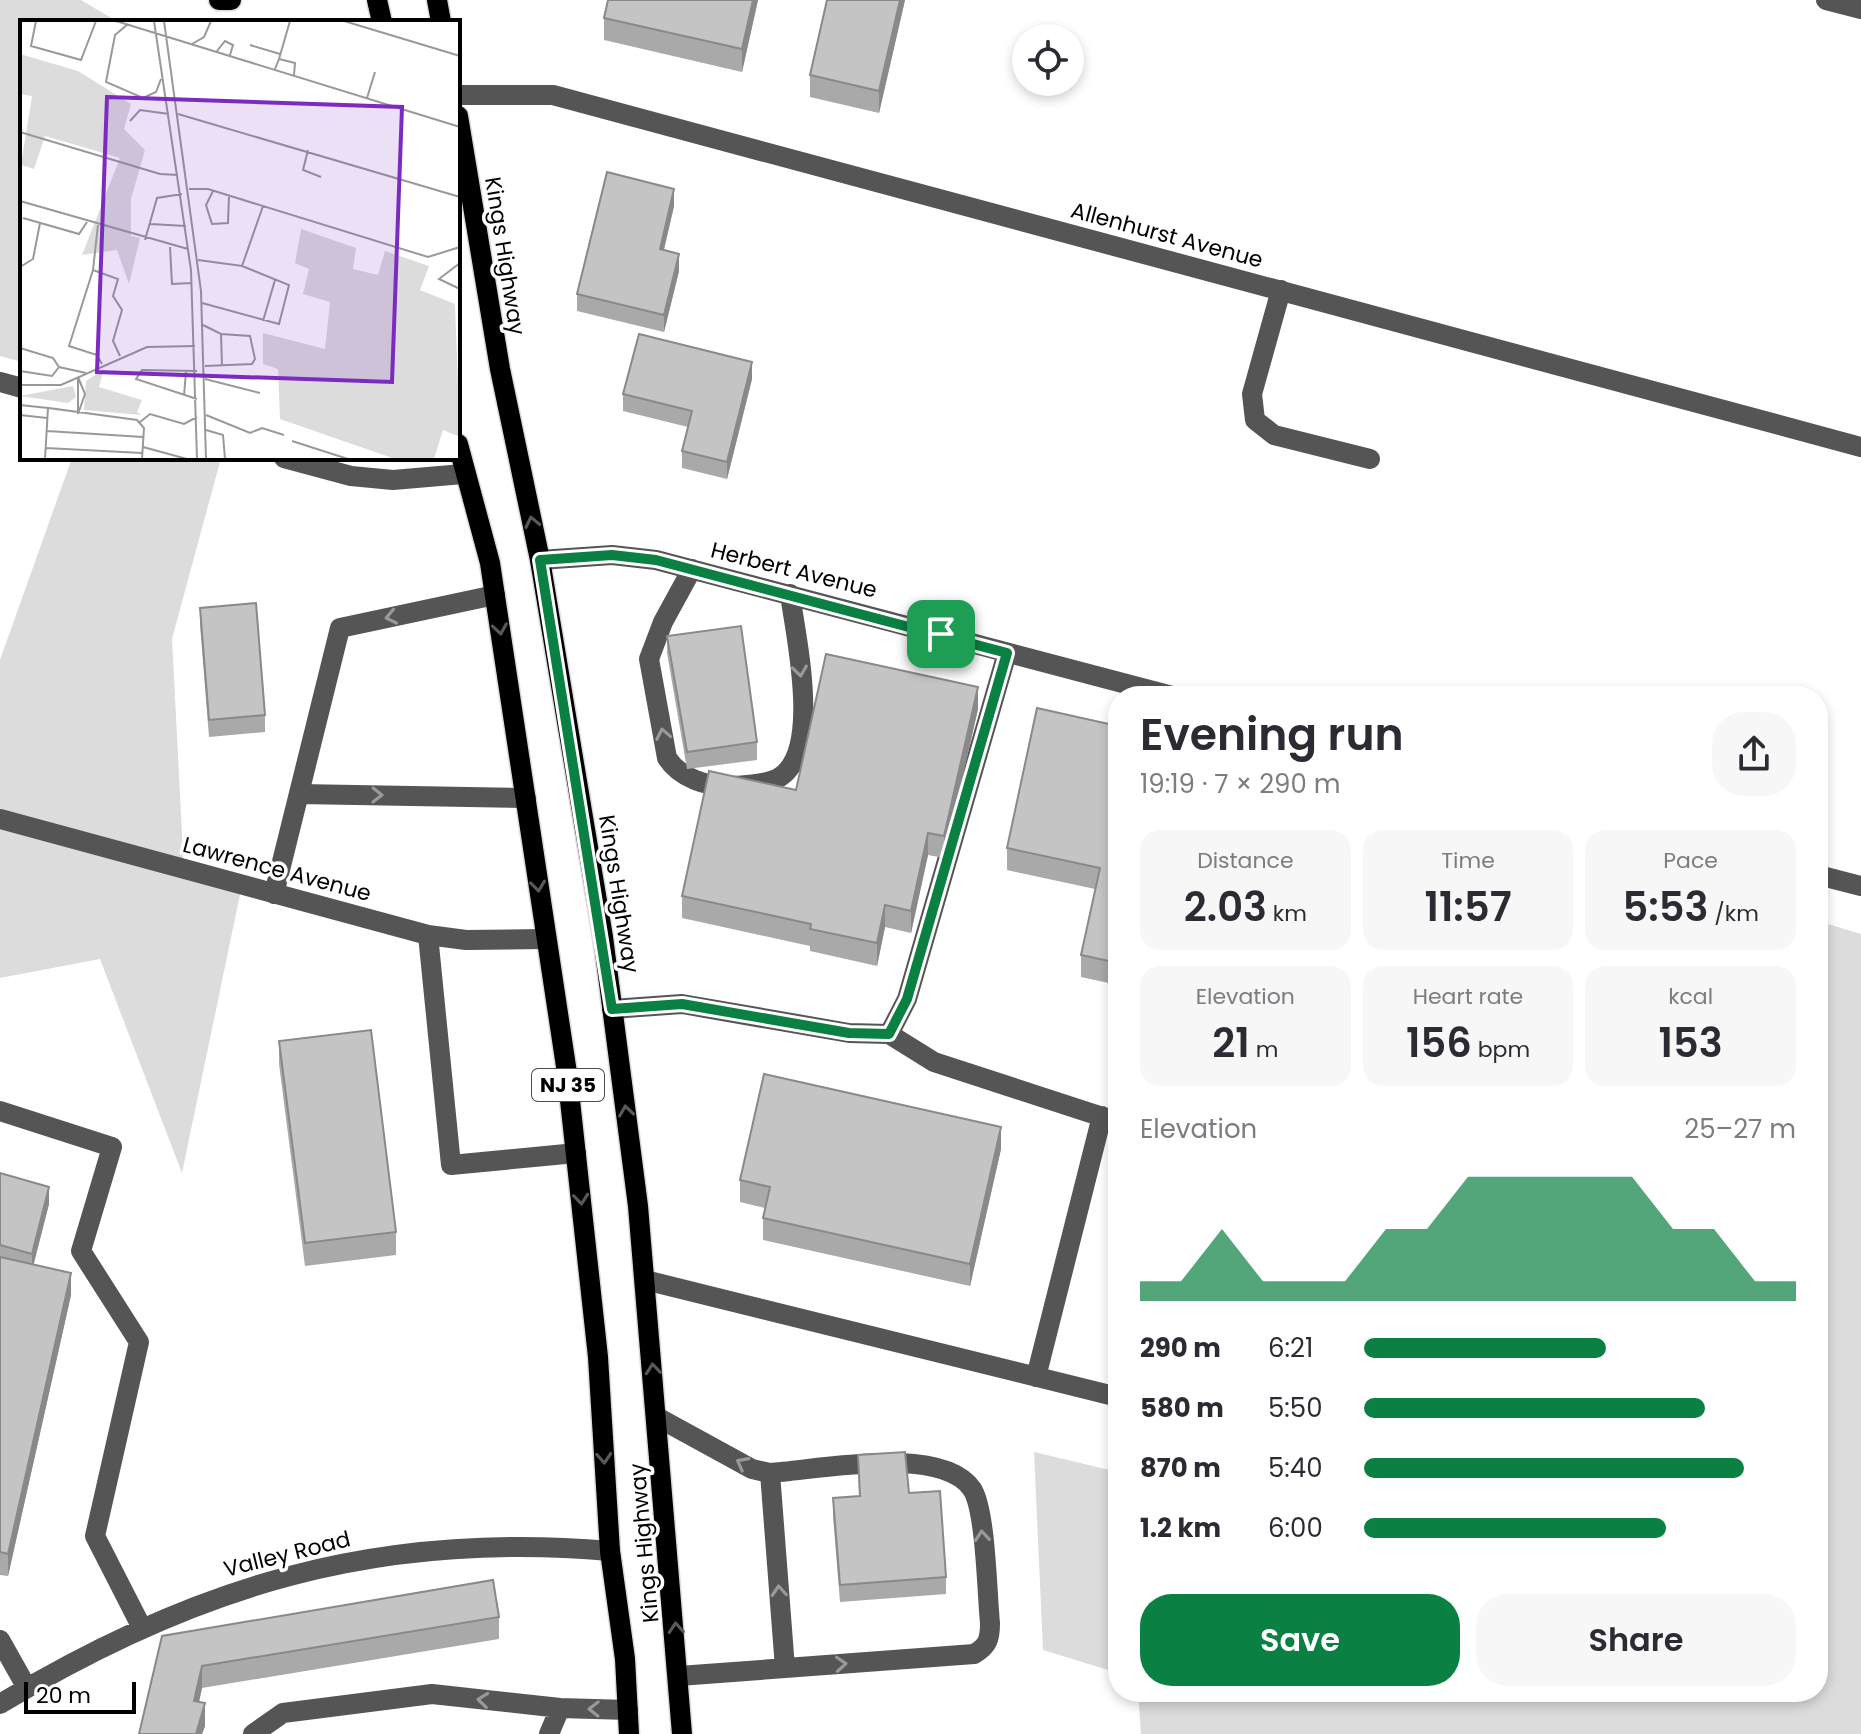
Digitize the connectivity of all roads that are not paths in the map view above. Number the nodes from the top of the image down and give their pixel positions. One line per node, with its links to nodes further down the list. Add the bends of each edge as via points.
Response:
1 (219, 0): 2 (main road)
2 (231, 0)
3 (377, 0): 7 (main road)
4 (437, 0): 8 (main road)
5 (1826, 0): 6 (street)
6 (1861, 9)
7 (382, 20)
8 (441, 20)
9 (460, 95): 11 (street, Allenhurst Avenue, via 553,95)
10 (460, 128): 19 (main road, Kings Highway / NJ 35, one-way to 10, via 500,369)
11 (1281, 290): 14 (street, Allenhurst Avenue); 16 (street, via 1252,394 1255,420 1274,435)
12 (0, 382): 13 (street)
13 (20, 387)
14 (1861, 447)
15 (460, 456): 18 (main road, Kings Highway / NJ 35)
16 (1370, 459)
17 (291, 460): 18 (street, via 379,479)
18 (463, 474): 22 (main road, Kings Highway / NJ 35)
19 (540, 560): 20 (street, Herbert Avenue, via 612,555); 33 (main road, Kings Highway / NJ 35)
20 (692, 569): 21 (street, Herbert Avenue); 21 (street, one-way to 20, via 804,708 790,766 775,780 730,786 692,779 675,770 667,758 649,659)
21 (790, 594): 23 (street, Herbert Avenue)
22 (495, 595): 25 (street, one-way to 25, via 340,628); 26 (main road, Kings Highway / NJ 35, one-way to 26)
23 (1007, 653): 24 (street, Herbert Avenue); 34 (street, via 907,999)
24 (1134, 686)
25 (299, 794): 26 (street, one-way to 26); 30 (street)
26 (526, 798): 32 (main road, Kings Highway / NJ 35, one-way to 32)
27 (0, 819): 30 (street, Lawrence Avenue)
28 (1828, 878): 29 (street)
29 (1861, 886)
30 (274, 894): 31 (street, Lawrence Avenue)
31 (428, 935): 32 (street, Lawrence Avenue); 38 (street, via 451,1165)
32 (544, 939): 38 (main road, Kings Highway / NJ 35)
33 (612, 1009): 34 (street, via 682,1004 849,1033); 39 (main road, Kings Highway / NJ 35, one-way to 33)
34 (889, 1034): 36 (street, via 934,1062)
35 (0, 1111): 45 (street, via 112,1147 81,1251 139,1342 95,1536)
36 (1108, 1118)
37 (1108, 1126): 40 (street)
38 (576, 1153): 44 (main road, Kings Highway / NJ 35, one-way to 44, via 598,1357)
39 (645, 1280): 40 (street); 42 (main road, Kings Highway / NJ 35, one-way to 39)
40 (1036, 1377): 41 (street)
41 (1108, 1395)
42 (657, 1417): 43 (street, one-way to 42, via 752,1469); 48 (main road, Kings Highway / NJ 35, one-way to 42)
43 (770, 1473): 47 (street, one-way to 43); 47 (street, one-way to 43, via 974,1654 990,1638 990,1623 979,1507 972,1489 955,1475 908,1462)
44 (610, 1551): 45 (street, Valley Road, via 510,1545 360,1559 251,1586); 52 (main road, Kings Highway / NJ 35)
45 (142, 1628): 49 (street, Valley Road)
46 (0, 1640): 49 (street)
47 (785, 1668): 48 (street)
48 (679, 1676): 56 (main road, Kings Highway / NJ 35)
49 (27, 1688): 50 (street, Valley Road)
50 (0, 1704)
51 (560, 1708): 52 (street, one-way to 51); 53 (street, one-way to 53, via 432,1694 283,1713); 54 (street)
52 (628, 1710): 55 (main road, Kings Highway / NJ 35)
53 (253, 1734)
54 (549, 1734)
55 (629, 1734)
56 (682, 1734)

